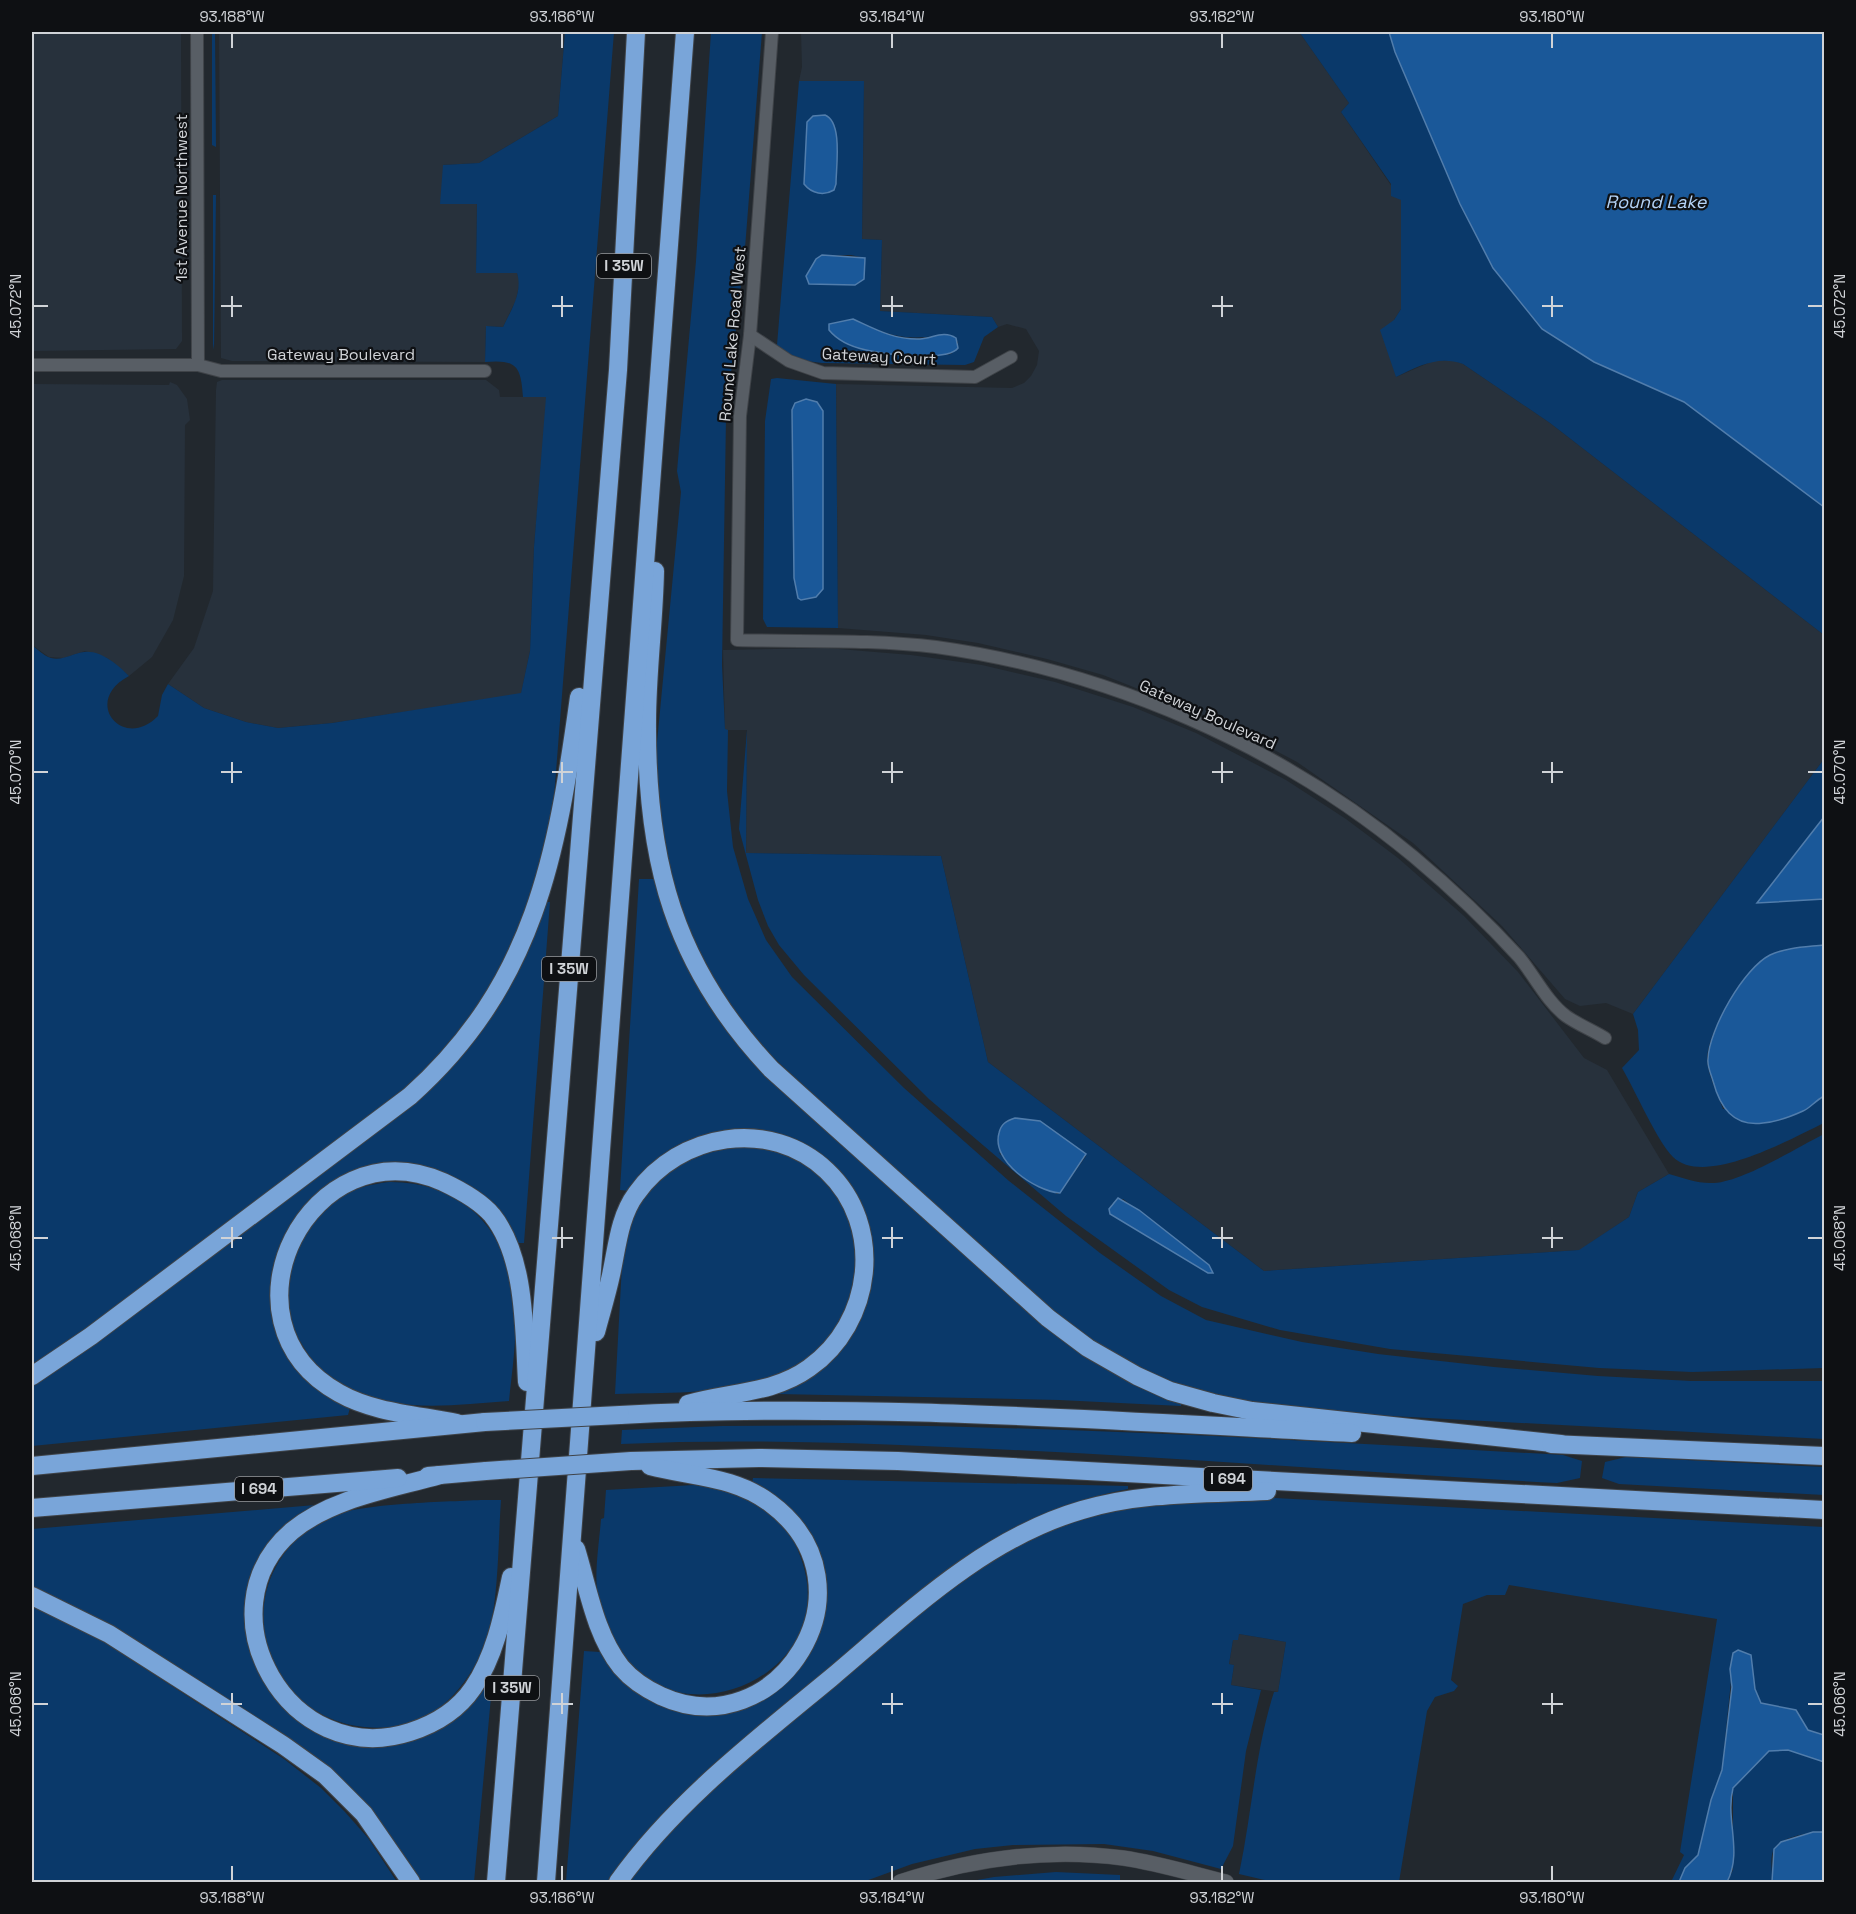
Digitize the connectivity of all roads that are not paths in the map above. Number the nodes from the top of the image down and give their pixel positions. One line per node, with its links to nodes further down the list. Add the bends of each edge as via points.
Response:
1 (197, 32): 8 (street, 1st Avenue Northwest)
2 (636, 32): 11 (highway, I 35W)
3 (685, 32): 10 (highway, I 35W)
4 (772, 32): 5 (street, Round Lake Road West)
5 (750, 335): 6 (street, Gateway Court, via 789,361 823,373 975,377); 12 (street, Round Lake Road West, via 740,416)
6 (1011, 357)
7 (32, 365): 8 (street, Gateway Boulevard)
8 (198, 365): 9 (street, Gateway Boulevard, via 221,370)
9 (485, 370)
10 (657, 394): 14 (highway, I 35W); 19 (highway, via 654,631 647,720 652,816 662,877 675,923 707,988 741,1036 798,1093 1041,1311 1088,1348 1137,1376 1190,1397 1252,1411)
11 (608, 500): 15 (highway, via 559,822 535,910 502,985 448,1058 410,1096); 18 (highway, I 35W)
12 (736, 640): 13 (street, Gateway Boulevard, via 852,641 936,647 983,656 1085,681 1233,740 1333,796 1414,857 1520,959 1564,1015)
13 (1605, 1038)
14 (585, 1372): 16 (highway, via 625,1215 638,1191 656,1171 694,1146 733,1138 776,1143 814,1161 843,1190 860,1226 865,1269 860,1299 850,1323 827,1353 795,1376 760,1390 705,1399); 28 (highway, I 35W)
15 (32, 1376)
16 (658, 1413): 17 (highway, bridge); 19 (highway, via 946,1413)
17 (457, 1423): 18 (highway, via 368,1405 339,1393 312,1375 286,1335 278,1296 286,1249 319,1203 358,1180 387,1172 425,1176 461,1191 492,1215 519,1281); 22 (highway)
18 (532, 1439): 25 (highway, I 35W)
19 (1561, 1444): 20 (highway)
20 (1824, 1456)
21 (631, 1461): 23 (highway, I 694, bridge); 24 (highway, I 694, via 898,1461); 28 (highway, via 730,1482 770,1503 792,1523 808,1549 818,1596 810,1637 795,1661 768,1686 731,1702 699,1705 655,1693 623,1669 606,1643)
22 (32, 1466)
23 (440, 1475): 25 (highway, via 323,1511 290,1533 264,1568 254,1614 263,1663 290,1705 321,1725 357,1736 396,1736 438,1720 466,1697 486,1665 498,1632); 26 (highway, I 694)
24 (1354, 1485): 27 (highway, I 694); 33 (highway, via 1133,1498 1082,1510 1018,1535 933,1593 731,1763 664,1826)
25 (527, 1493): 31 (highway, I 35W)
26 (32, 1508)
27 (1824, 1510)
28 (573, 1538): 32 (highway, I 35W)
29 (32, 1596): 30 (highway, via 109,1635 325,1775 364,1814)
30 (411, 1882)
31 (496, 1882)
32 (546, 1882)
33 (618, 1882)
34 (900, 1882): 35 (street, via 976,1863 1067,1854 1124,1858)
35 (1227, 1882)

